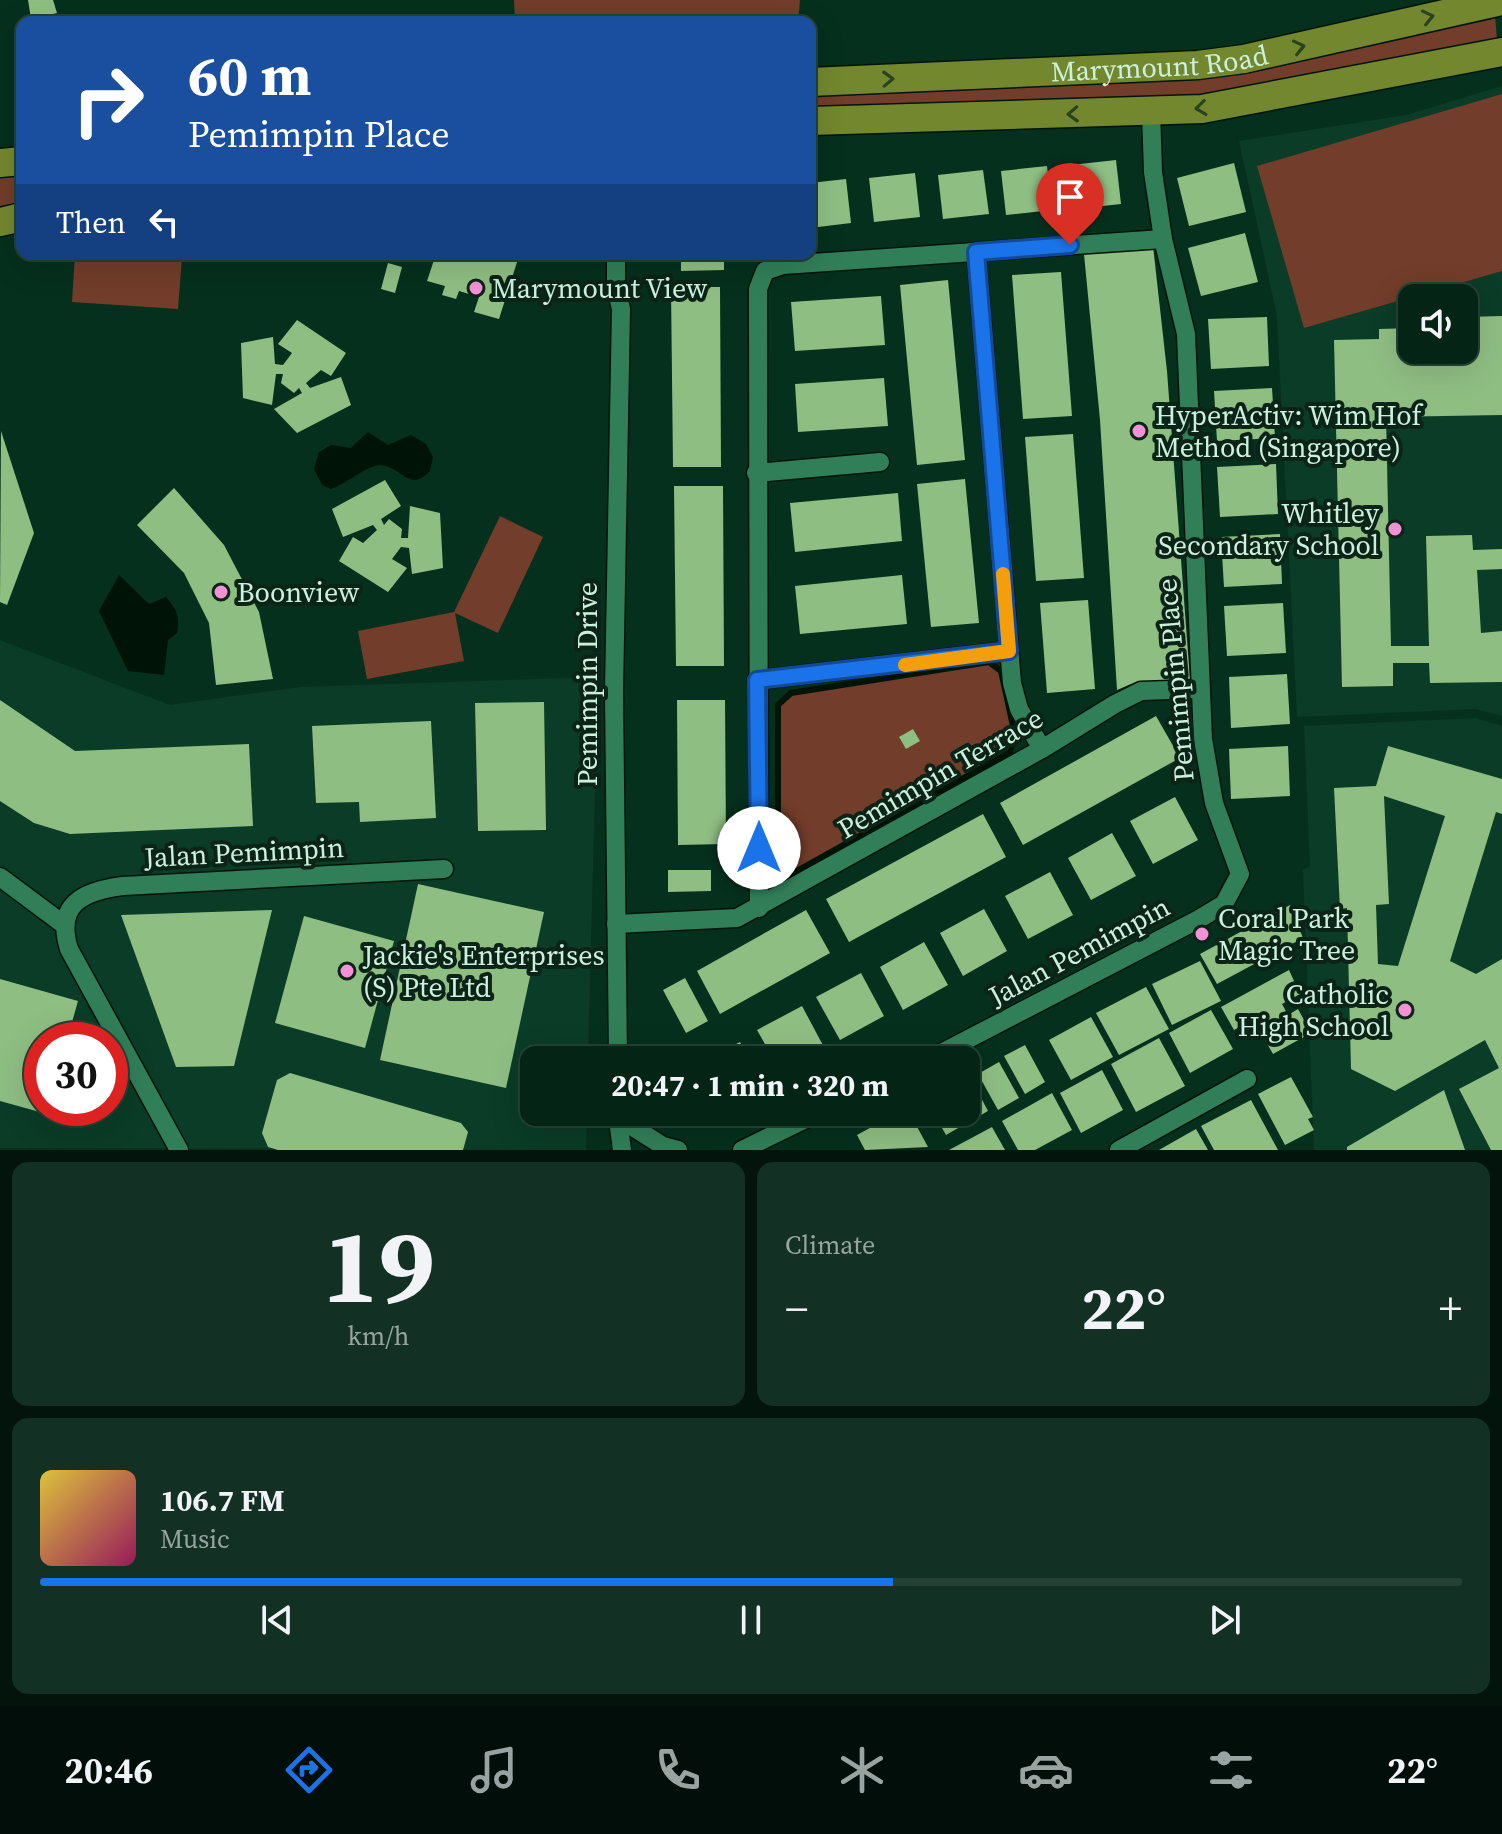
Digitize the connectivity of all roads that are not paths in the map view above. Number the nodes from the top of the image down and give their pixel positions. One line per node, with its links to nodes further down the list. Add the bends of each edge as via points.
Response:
1 (1502, 1): 3 (main road, Marymount Road, one-way to 1, via 1213,63)
2 (1502, 52): 4 (main road, Marymount Road, one-way to 4, via 1214,107)
3 (816, 82)
4 (1151, 112): 5 (main road, Marymount Road, one-way to 5); 6 (street, Pemimpin Place)
5 (816, 121)
6 (1163, 239): 7 (street); 15 (street, Pemimpin Place, via 1186,334)
7 (976, 252): 12 (street, via 783,265 765,271 758,289); 13 (street)
8 (616, 260): 10 (street, Pemimpin Drive)
9 (628, 260): 10 (street, Pemimpin Drive, via 628,289)
10 (621, 309): 22 (street, Pemimpin Drive)
11 (880, 462): 12 (street)
12 (756, 473): 14 (street)
13 (1009, 651): 14 (street); 16 (street, via 1019,709)
14 (757, 680): 20 (street)
15 (1198, 689): 16 (street, Pemimpin Terrace, via 1141,691); 18 (street, Pemimpin Place, via 1214,803)
16 (1042, 749): 20 (street, Pemimpin Terrace)
17 (444, 869): 21 (street, Jalan Pemimpin, via 108,888 79,901)
18 (1240, 874): 24 (street, Jalan Pemimpin, via 1224,904)
19 (0, 877): 21 (street)
20 (759, 908): 22 (street, Pemimpin Terrace, via 737,918)
21 (63, 924): 30 (street, via 75,962)
22 (616, 924): 23 (street, Pemimpin Drive)
23 (618, 1046)
24 (955, 1046)
25 (1247, 1079): 35 (street)
26 (615, 1126): 31 (street)
27 (619, 1126): 32 (street)
28 (634, 1126): 33 (street)
29 (791, 1126): 34 (street)
30 (179, 1150)
31 (612, 1150)
32 (622, 1150)
33 (678, 1150)
34 (742, 1150)
35 (1119, 1150)

